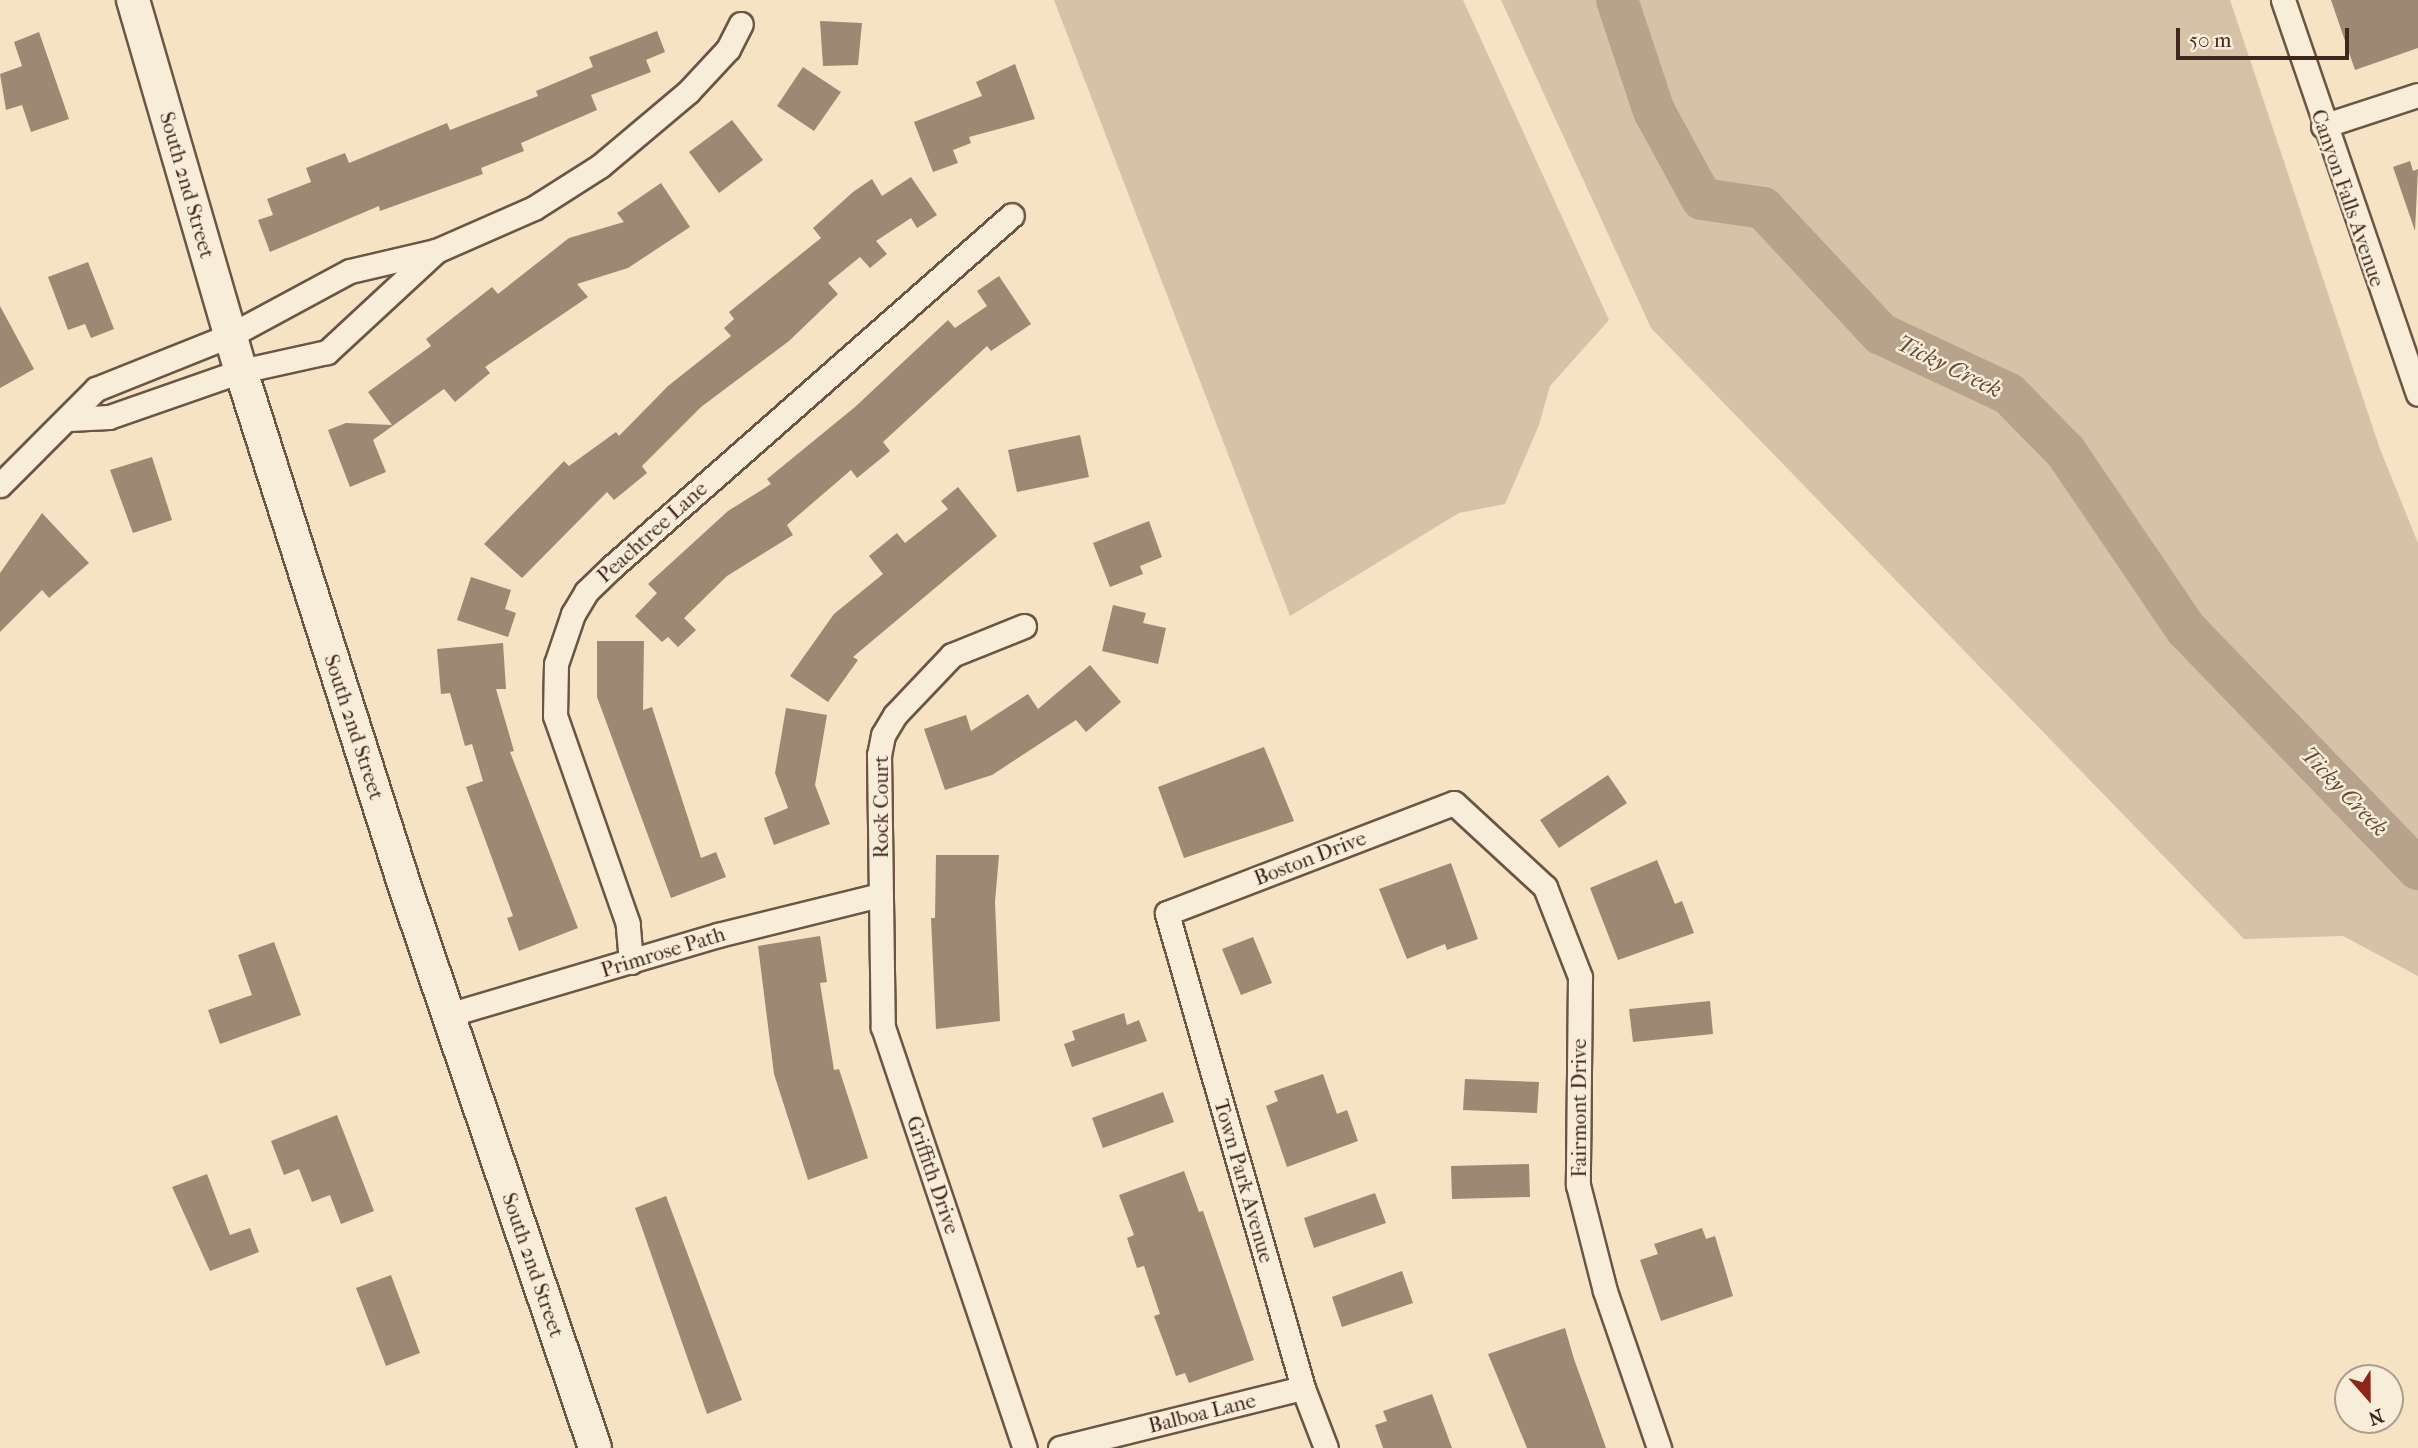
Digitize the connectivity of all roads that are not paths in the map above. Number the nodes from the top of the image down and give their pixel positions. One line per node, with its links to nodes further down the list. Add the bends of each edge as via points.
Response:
1 (133, 0): 8 (main road, South 2nd Street)
2 (2283, 0): 5 (street, Canyon Falls Avenue)
3 (741, 24): 7 (street, via 728,49 688,92 600,166 534,208)
4 (2418, 95): 5 (street)
5 (2323, 127): 10 (street, Canyon Falls Avenue)
6 (1012, 215): 17 (street, Peachtree Lane, via 613,566 586,592 573,614 556,664 555,716 628,925)
7 (436, 251): 8 (street, via 350,271); 9 (street, via 327,352)
8 (231, 335): 9 (main road, South 2nd Street); 11 (street, via 96,389)
9 (241, 371): 11 (street, via 109,417); 18 (main road, South 2nd Street)
10 (2418, 394)
11 (69, 419): 12 (street)
12 (0, 485)
13 (1024, 626): 15 (street, Rock Court, via 951,656 922,682 883,735 879,755)
14 (1454, 803): 16 (street, Boston Drive); 24 (street, Fairmont Drive, via 1545,887 1580,977 1578,1185 1605,1291)
15 (880, 895): 17 (street, Primrose Path, via 731,931); 21 (street, Griffith Drive, via 883,1027)
16 (1167, 913): 19 (street, Town Park Avenue)
17 (631, 962): 18 (street, Primrose Path)
18 (448, 1015): 20 (main road, South 2nd Street)
19 (1303, 1388): 22 (street, Balboa Lane); 23 (street, Town Park Avenue)
20 (595, 1448)
21 (1026, 1448)
22 (1060, 1448)
23 (1326, 1448)
24 (1659, 1448)

